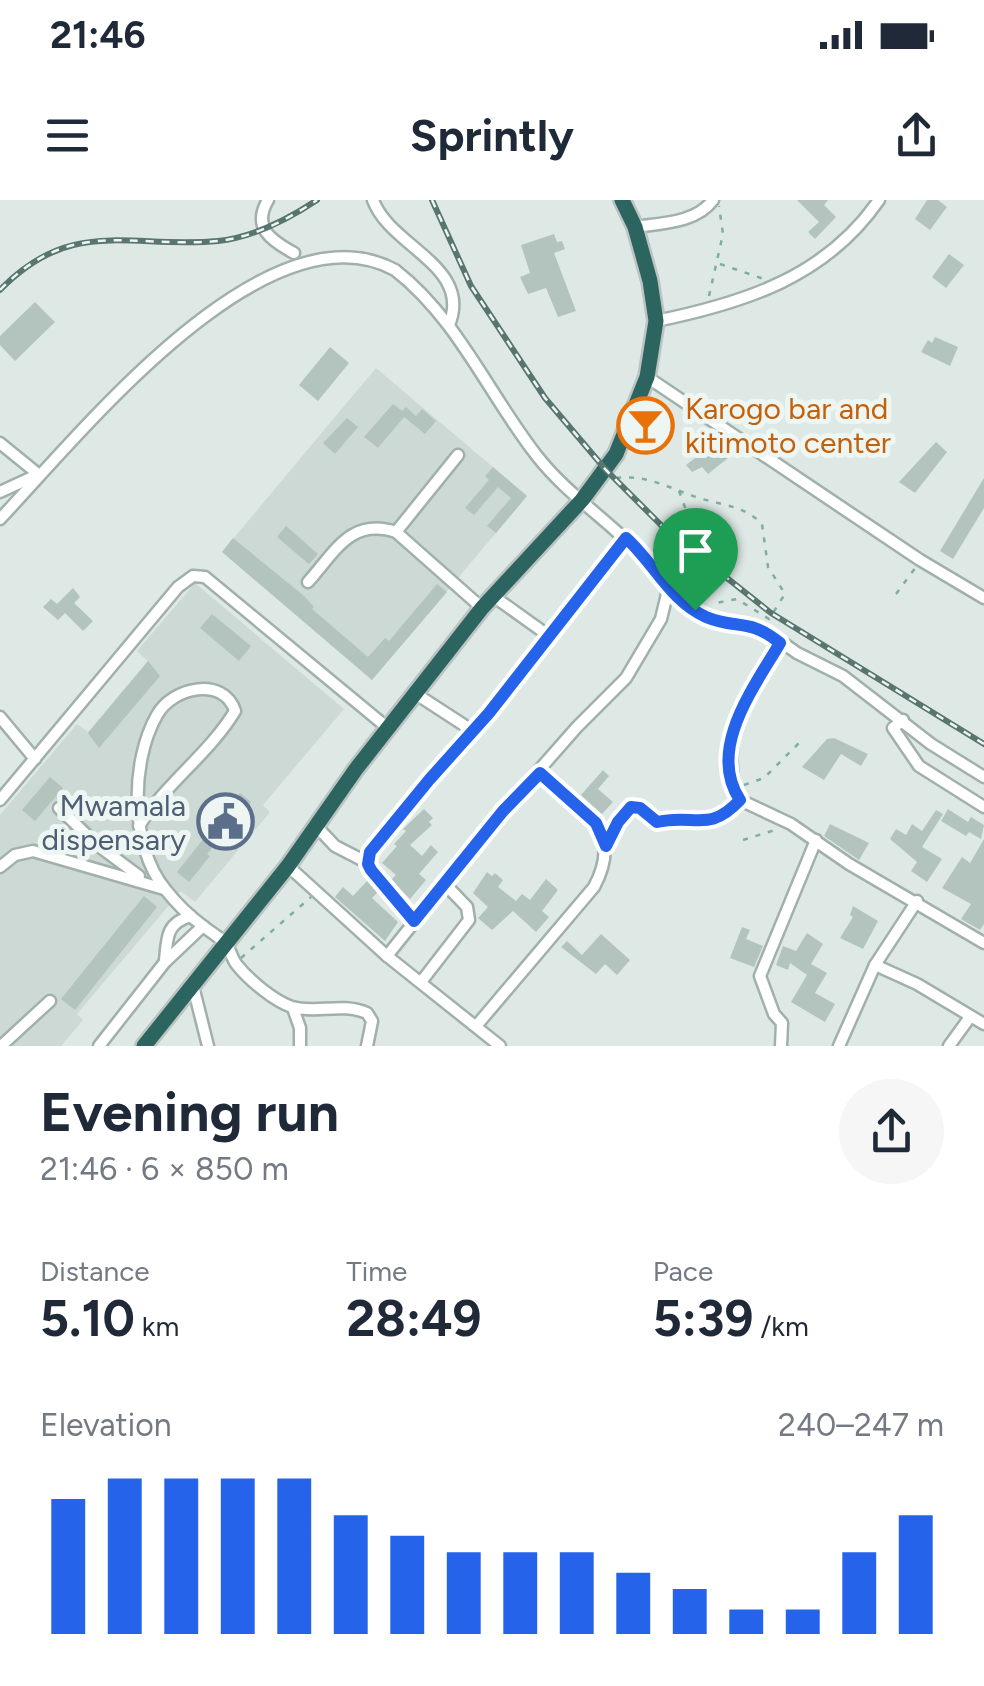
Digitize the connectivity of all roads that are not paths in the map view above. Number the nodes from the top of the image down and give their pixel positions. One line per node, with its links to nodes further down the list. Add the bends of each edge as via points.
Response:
1 (268, 200): 9 (street, via 263,231)
2 (374, 200): 13 (street, via 390,230 444,276 454,305)
3 (622, 200): 6 (highway)
4 (715, 200): 6 (street, via 689,218)
5 (879, 200): 12 (street, via 838,250 806,270 705,311)
6 (635, 227): 12 (highway)
7 (335, 247): 13 (street, via 394,270)
8 (311, 248): 9 (street)
9 (294, 253): 10 (street)
10 (276, 260)
11 (263, 266): 17 (street, via 180,324)
12 (656, 321): 14 (highway)
13 (449, 325): 19 (street, via 536,455)
14 (647, 377): 19 (highway, via 625,435); 26 (street)
15 (0, 443): 17 (street)
16 (458, 456): 21 (street)
17 (41, 473): 18 (street); 20 (street)
18 (0, 492)
19 (582, 500): 22 (street); 27 (highway)
20 (0, 519)
21 (396, 532): 23 (street, via 358,530); 27 (street)
22 (626, 538): 25 (street); 28 (street)
23 (308, 582)
24 (984, 582): 26 (street)
25 (668, 590): 29 (street, via 708,618 763,629); 36 (street, via 662,619 626,678)
26 (981, 596)
27 (488, 602): 28 (street); 30 (highway)
28 (548, 636): 34 (street)
29 (780, 643): 32 (street, via 843,676); 43 (street, via 730,744 738,797)
30 (416, 694): 33 (highway); 34 (street)
31 (0, 717): 35 (street)
32 (903, 720): 37 (street); 40 (street, via 893,728 919,766)
33 (389, 729): 35 (street, via 205,577 193,576); 42 (highway)
34 (473, 731): 44 (street, via 373,847)
35 (36, 759): 38 (street)
36 (540, 773): 47 (street); 65 (street, via 596,823 606,846 604,868)
37 (984, 777)
38 (0, 800)
39 (59, 808): 48 (street)
40 (984, 808)
41 (139, 826): 41 (street, via 140,773 158,712 191,688 221,692 236,711 156,798); 49 (street)
42 (316, 826): 44 (street); 45 (highway)
43 (816, 840): 50 (street); 73 (street, via 760,976 782,1024)
44 (368, 864): 52 (street)
45 (288, 866): 54 (highway); 56 (street)
46 (0, 867): 48 (street, via 33,851)
47 (444, 882): 52 (street); 59 (street, via 469,920)
48 (147, 883): 49 (street)
49 (165, 890): 51 (street)
50 (917, 901): 55 (street); 58 (street)
51 (191, 916): 53 (street); 57 (street, via 169,930)
52 (414, 921): 56 (street)
53 (203, 926): 54 (street); 57 (street)
54 (226, 943): 60 (highway); 62 (street, via 234,962)
55 (984, 943)
56 (387, 956): 59 (street)
57 (165, 962): 67 (street)
58 (876, 964): 63 (street); 74 (street)
59 (421, 982): 65 (street)
60 (193, 986): 68 (highway); 69 (street)
61 (50, 1001): 66 (street)
62 (294, 1008): 70 (street); 71 (street, via 363,1010 372,1020)
63 (970, 1017): 64 (street); 75 (street)
64 (984, 1024)
65 (477, 1025): 72 (street)
66 (1, 1046)
67 (99, 1046)
68 (144, 1046)
69 (208, 1046)
70 (300, 1046)
71 (367, 1046)
72 (500, 1046)
73 (781, 1046)
74 (839, 1046)
75 (949, 1046)

